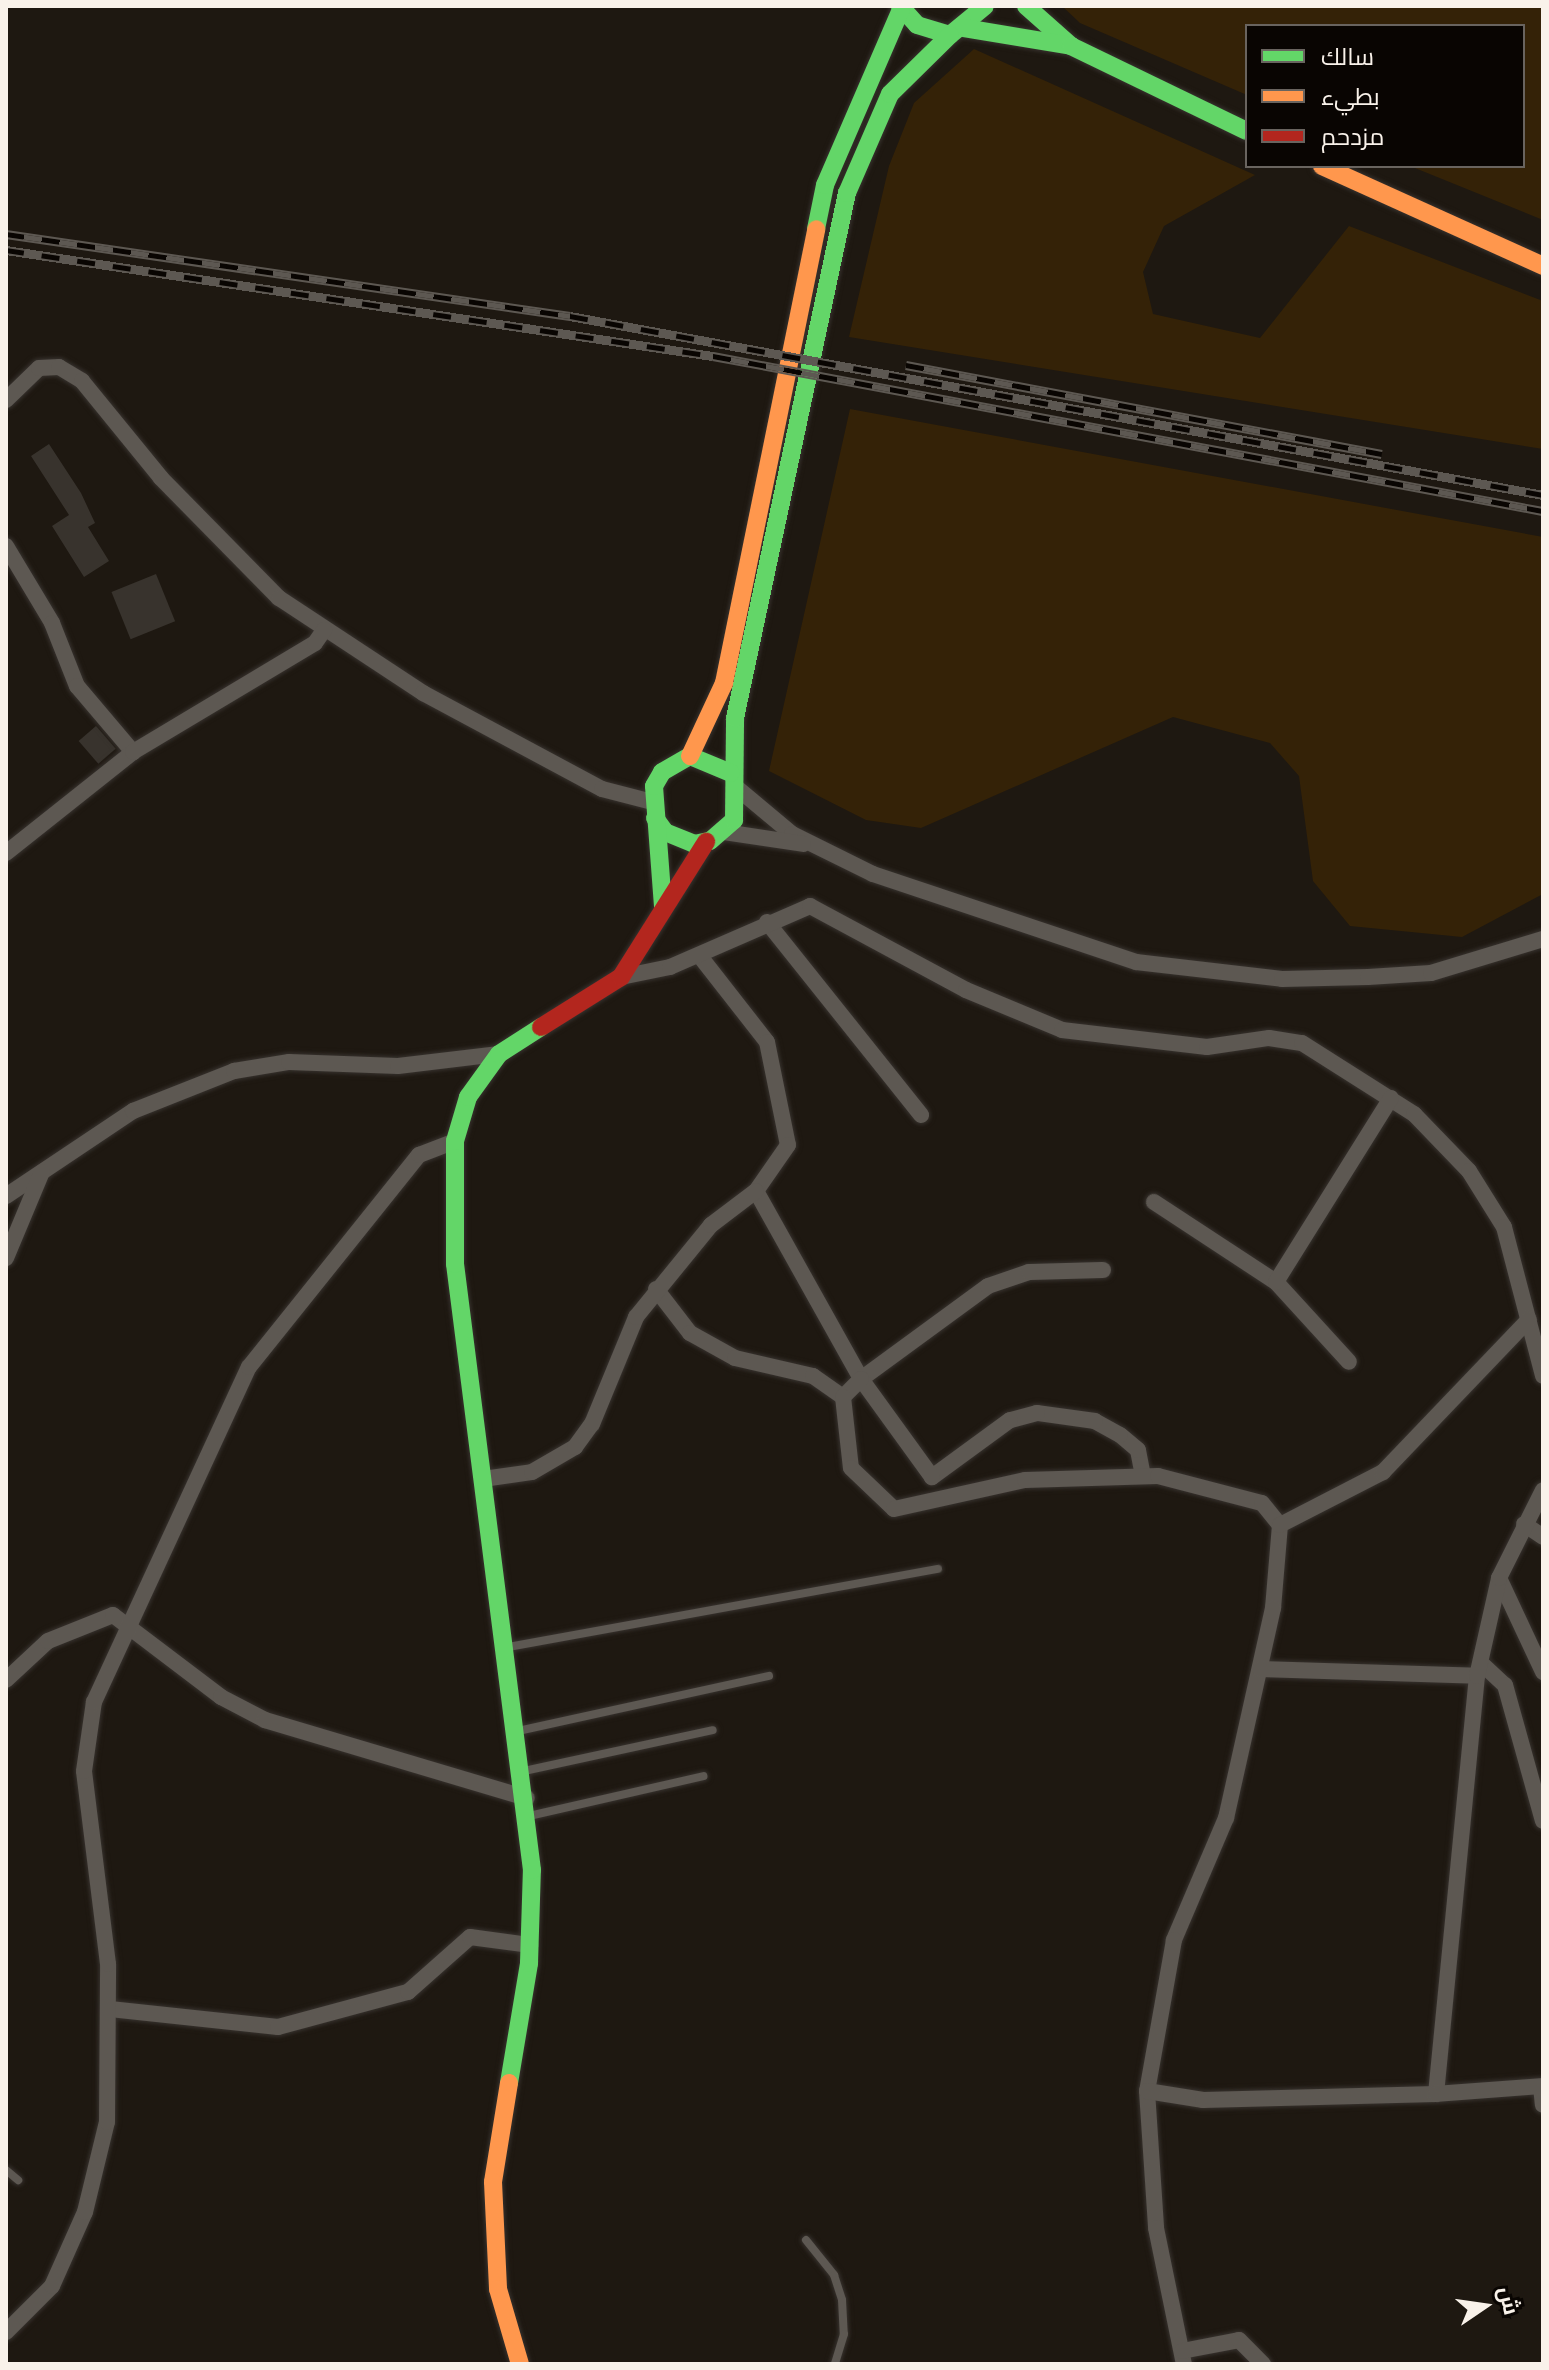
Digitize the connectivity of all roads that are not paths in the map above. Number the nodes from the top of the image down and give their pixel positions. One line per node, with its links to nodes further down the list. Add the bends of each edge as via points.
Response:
1 (985, 6): 4 (street)
2 (1026, 6): 5 (street)
3 (901, 7): 4 (street, via 927,30); 8 (street, via 844,135)
4 (957, 32): 5 (street); 9 (street, via 908,72 876,119)
5 (1071, 46): 6 (street)
6 (1245, 130)
7 (1326, 168): 10 (street)
8 (810, 241): 9 (street); 13 (street)
9 (834, 248): 14 (street)
10 (1543, 266)
11 (6, 400): 15 (street, via 39,368 59,367 82,381 239,564)
12 (6, 546): 16 (street, via 52,623 77,686)
13 (750, 555): 14 (street); 17 (street, via 719,703)
14 (771, 559): 18 (street, via 735,718)
15 (324, 630): 16 (street, via 315,643); 19 (street, via 586,781)
16 (133, 752): 23 (street)
17 (690, 756): 18 (street); 19 (street, via 662,772)
18 (734, 781): 20 (street, via 736,812); 22 (street)
19 (654, 810): 21 (street, via 679,840); 24 (street)
20 (724, 832): 21 (street); 22 (street)
21 (706, 842): 24 (street)
22 (812, 845): 26 (street, via 1053,939 1211,974 1431,973)
23 (6, 853)
24 (663, 910): 28 (street)
25 (767, 922): 27 (street); 30 (street, via 797,909 821,909 966,990 1062,1030 1207,1047 1269,1038 1302,1043); 31 (street)
26 (1542, 940)
27 (699, 955): 28 (street); 34 (street, via 767,1042 788,1127 785,1155)
28 (621, 977): 29 (street)
29 (499, 1054): 32 (street, via 468,1097); 33 (street, via 398,1066 289,1062 234,1071 133,1111)
30 (1391, 1098): 39 (street); 41 (street, via 1441,1137 1488,1199 1504,1227)
31 (921, 1115)
32 (455, 1141): 49 (street, via 455,1264); 57 (street, via 419,1155 249,1367)
33 (42, 1172): 35 (street); 37 (street)
34 (756, 1191): 40 (street, via 711,1225); 45 (street)
35 (6, 1196)
36 (1154, 1202): 39 (street)
37 (6, 1258)
38 (1103, 1270): 45 (street, via 1029,1272 988,1286)
39 (1276, 1282): 43 (street)
40 (656, 1289): 46 (street, via 690,1333 735,1358 813,1376); 49 (street, via 575,1447 532,1472)
41 (1529, 1319): 42 (street); 53 (street, via 1383,1472)
42 (1538, 1338): 44 (street)
43 (1349, 1362)
44 (1543, 1376)
45 (861, 1379): 46 (street); 47 (street)
46 (843, 1397): 51 (street, via 851,1468 879,1502)
47 (930, 1476): 48 (street, via 941,1477 1010,1420 1037,1413 1095,1421 1120,1435 1138,1450); 51 (street)
48 (1143, 1476): 51 (street, via 1025,1480); 53 (street, via 1262,1503)
49 (483, 1479): 58 (street)
50 (1543, 1490): 52 (street)
51 (914, 1506)
52 (1524, 1524): 54 (street); 56 (street)
53 (1280, 1525): 59 (street)
54 (1543, 1537)
55 (938, 1569): 58 (lane)
56 (1499, 1578): 60 (street); 61 (street)
57 (130, 1624): 63 (street, via 113,1615 96,1618 48,1641); 68 (street, via 183,1670 265,1720); 71 (street, via 84,1738)
58 (508, 1647): 65 (street)
59 (1260, 1669): 60 (street); 73 (street, via 1226,1818 1174,1940)
60 (1479, 1669): 69 (street, via 1505,1685); 74 (street)
61 (1543, 1672)
62 (769, 1676): 65 (lane)
63 (6, 1680)
64 (713, 1730): 66 (lane)
65 (518, 1731): 66 (street)
66 (524, 1771): 68 (street)
67 (703, 1776): 68 (lane)
68 (528, 1807): 70 (street)
69 (1543, 1821)
70 (530, 1945): 71 (street, via 470,1937 408,1992 278,2027); 81 (street, via 493,2196 498,2289)
71 (110, 2009): 79 (street, via 112,2084 85,2212 52,2286)
72 (1542, 2086): 74 (street); 75 (street)
73 (1147, 2091): 74 (street, via 1203,2100); 80 (street, via 1156,2228)
74 (1436, 2094)
75 (1543, 2105)
76 (6, 2170): 77 (lane)
77 (18, 2180)
78 (806, 2240): 82 (lane, via 834,2275 842,2300 844,2334)
79 (6, 2332)
80 (1183, 2357): 83 (street, via 1239,2340)
81 (520, 2364)
82 (835, 2364)
83 (1263, 2364)

